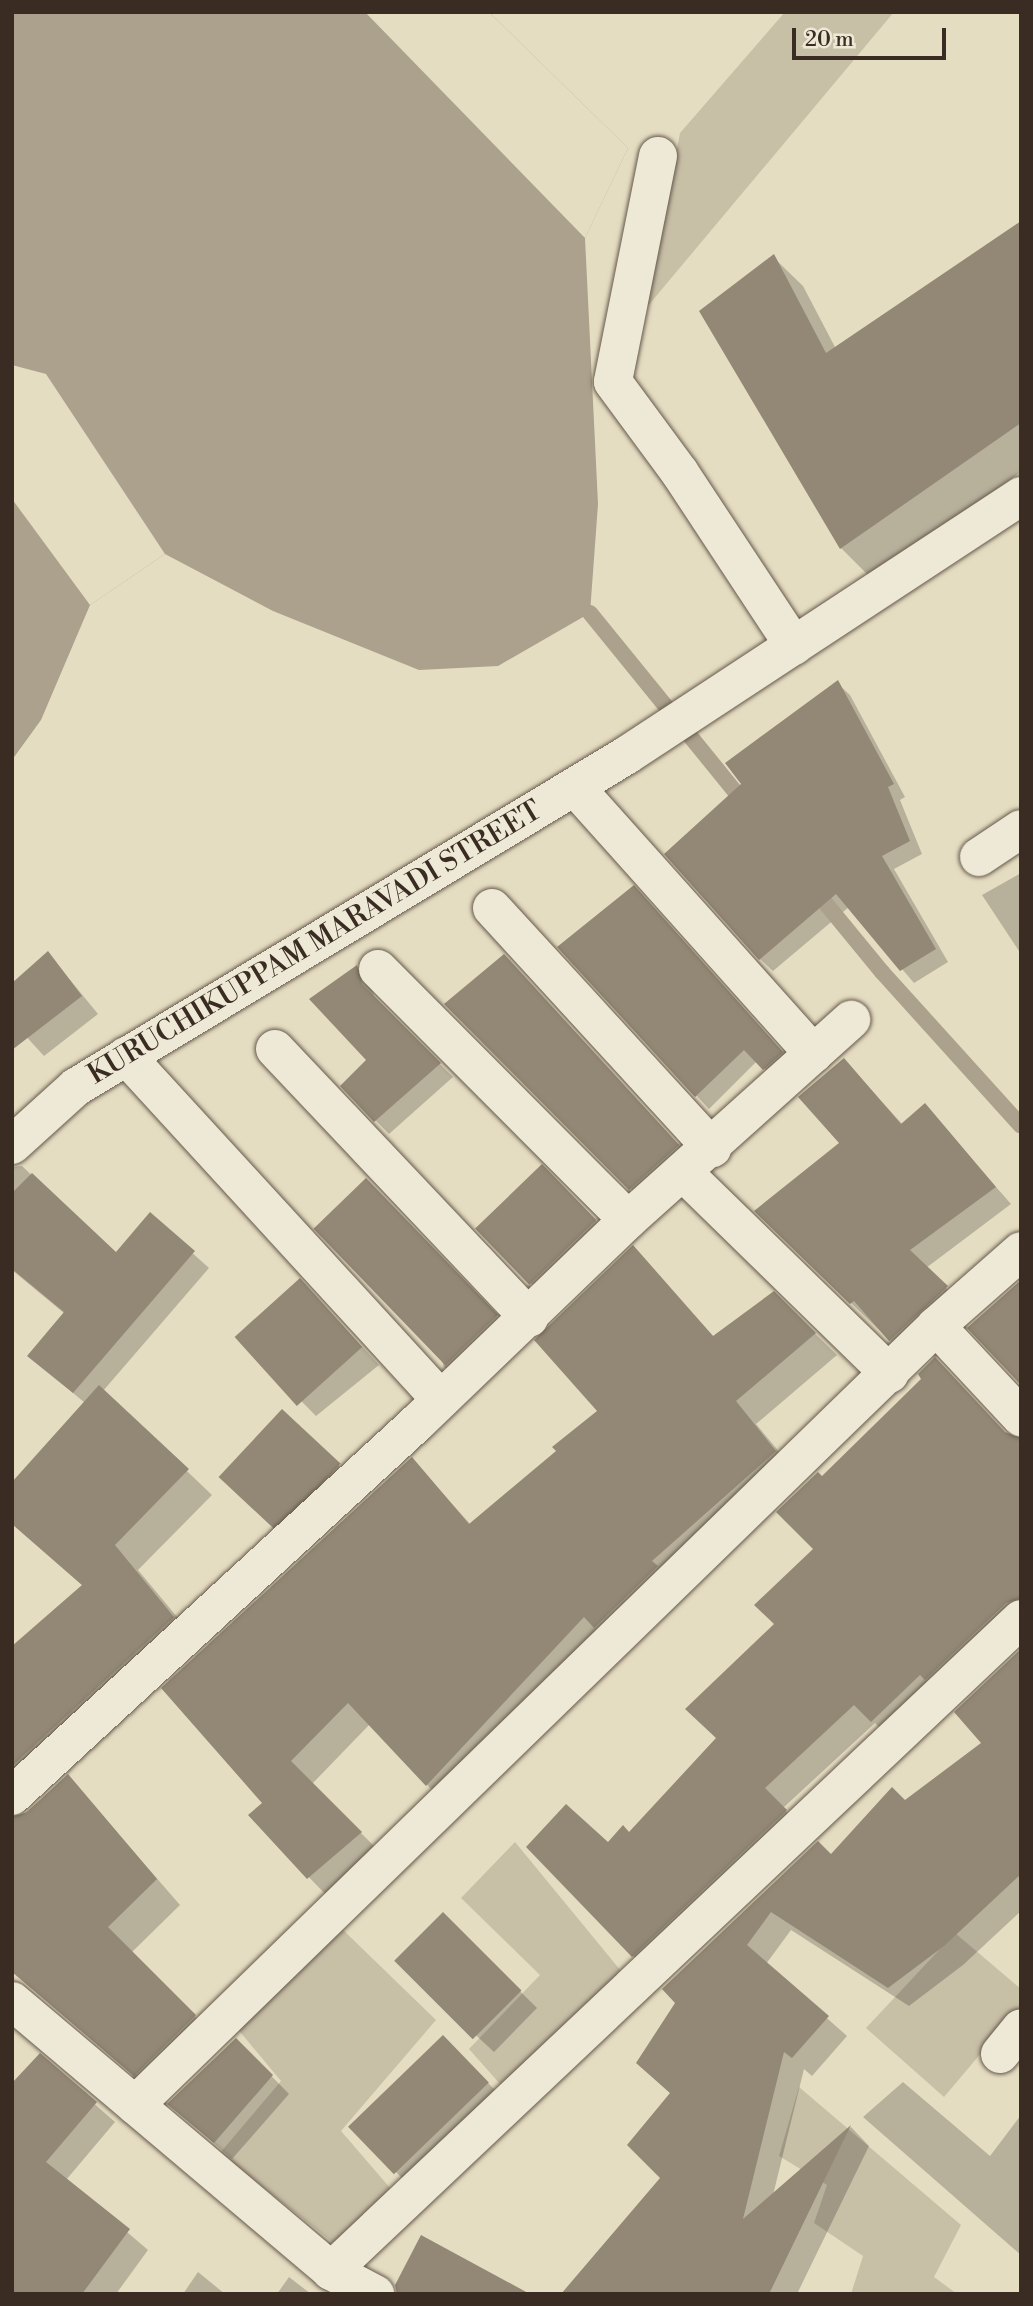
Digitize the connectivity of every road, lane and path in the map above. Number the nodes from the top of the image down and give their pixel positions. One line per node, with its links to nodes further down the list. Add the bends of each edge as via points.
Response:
1 (658, 156): 3 (street, via 613,382 680,473)
2 (1021, 496): 3 (street)
3 (794, 646): 4 (street, KURUCHIKUPPAM MARAVADI STREET)
4 (575, 787): 11 (street); 12 (street, KURUCHIKUPPAM MARAVADI STREET)
5 (1021, 829): 6 (street)
6 (979, 857)
7 (492, 908): 14 (street)
8 (379, 969): 15 (street)
9 (851, 1020): 11 (street)
10 (275, 1049): 17 (street)
11 (814, 1054): 14 (street)
12 (127, 1056): 13 (street, KURUCHIKUPPAM MARAVADI STREET, via 76,1087); 20 (street)
13 (12, 1145)
14 (698, 1161): 15 (street); 19 (street)
15 (628, 1220): 17 (street)
16 (1021, 1251): 18 (street)
17 (528, 1318): 20 (street)
18 (936, 1326): 19 (street); 21 (street)
19 (890, 1374): 25 (street)
20 (440, 1400): 23 (street)
21 (1021, 1417)
22 (1021, 1619): 26 (street)
23 (12, 1796)
24 (12, 2001): 25 (street)
25 (135, 2105): 26 (street)
26 (331, 2271): 27 (street)
27 (373, 2293)

